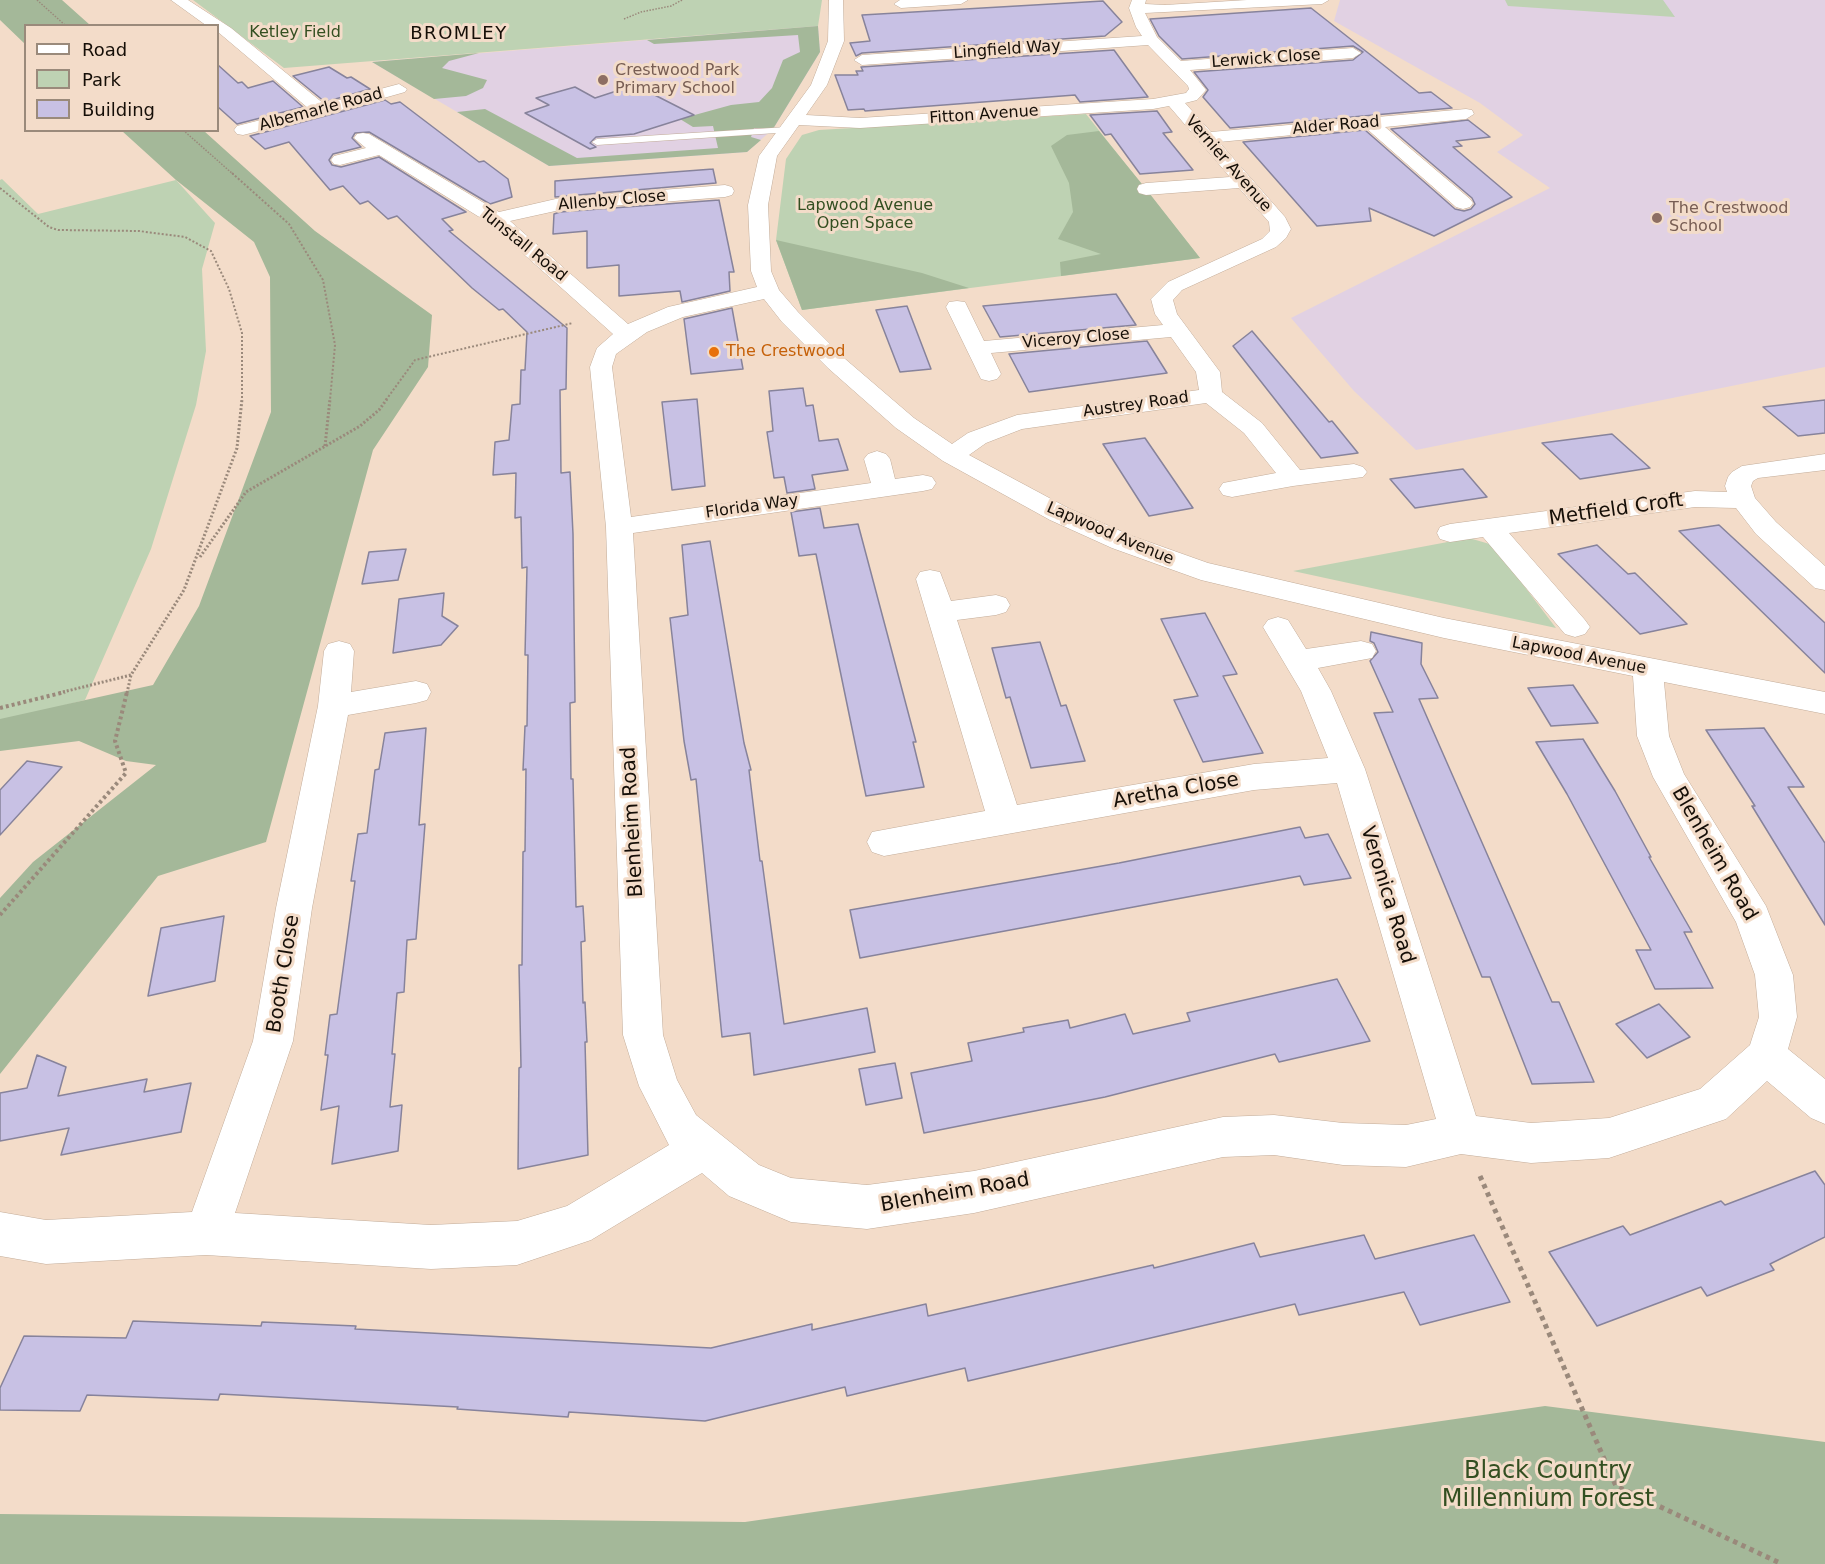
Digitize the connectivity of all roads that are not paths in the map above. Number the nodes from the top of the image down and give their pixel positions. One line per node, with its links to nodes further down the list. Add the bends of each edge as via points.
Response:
1 (178, 0): 8 (street)
2 (836, 0): 19 (street, Lapwood Avenue, via 836,41 819,85)
3 (950, 0): 4 (street); 6 (street)
4 (961, 0)
5 (1324, 2): 7 (street, via 1165,9)
6 (901, 4)
7 (1138, 4): 10 (street, via 1143,27)
8 (215, 24)
9 (219, 26): 16 (street)
10 (1152, 40): 12 (street, Lingfield Way); 13 (street)
11 (1357, 52): 13 (street, Lerwick Close)
12 (857, 60)
13 (1178, 66): 15 (street, via 1198,90 1191,97)
14 (399, 89): 16 (street, Albemarle Road)
15 (1174, 101): 19 (street, Fitton Avenue); 22 (street, Vernier Avenue)
16 (321, 110): 20 (street, Albemarle Road)
17 (1487, 121): 18 (street, Alder Road, via 1464,109)
18 (1370, 123): 22 (street, Alder Road); 29 (street)
19 (790, 125): 23 (lane); 31 (street, Lapwood Avenue, via 768,156 758,205 761,271)
20 (243, 130)
21 (363, 138): 24 (street, Tunstall Road)
22 (1206, 138): 26 (street, Vernier Avenue)
23 (597, 142)
24 (382, 149): 25 (street); 30 (street, Tunstall Road)
25 (340, 160)
26 (1244, 182): 27 (street, via 1175,193); 34 (street, Vernier Avenue, via 1278,221 1279,234 1269,243 1175,286 1162,298)
27 (1146, 189)
28 (725, 191): 30 (street, Allenby Close, via 695,202 560,204)
29 (1464, 204)
30 (496, 219): 33 (street, Tunstall Road)
31 (770, 291): 33 (street, Blenheim Road); 38 (street, Lapwood Avenue, via 836,363 905,423)
32 (957, 307): 35 (street)
33 (615, 325): 47 (street, Blenheim Road, via 601,367)
34 (1176, 330): 35 (street, Viceroy Close); 37 (street, Vernier Avenue, via 1208,372)
35 (976, 348): 36 (street)
36 (989, 374)
37 (1211, 395): 38 (street, Austrey Road, via 1017,422 976,438); 42 (street, Austrey Road, via 1253,428)
38 (952, 456): 59 (street, Lapwood Avenue, via 1059,514 1201,571 1444,628)
39 (877, 459): 44 (street)
40 (1825, 462): 46 (street, via 1751,471 1738,486)
41 (1354, 472): 42 (street)
42 (1293, 478): 45 (street)
43 (923, 483): 44 (street, Florida Way)
44 (885, 488): 47 (street, Florida Way)
45 (1232, 489)
46 (1743, 500): 48 (street, Metfield Croft, via 1695,498); 51 (street, via 1766,528)
47 (619, 527): 69 (street, Blenheim Road, via 643,1035 659,1086 681,1129)
48 (1490, 528): 49 (street, Metfield Croft); 55 (street)
49 (1450, 533)
50 (930, 579): 53 (street)
51 (1825, 581)
52 (996, 605): 53 (street)
53 (940, 612): 64 (street)
54 (1278, 627): 58 (street, Veronica Road)
55 (1575, 627)
56 (339, 651): 62 (street, Booth Close)
57 (1360, 651): 58 (street)
58 (1298, 661): 63 (street, Veronica Road, via 1316,691)
59 (1648, 669): 61 (street, Lapwood Avenue); 66 (street, Blenheim Road, via 1653,736 1669,777 1752,917 1774,975 1778,1017)
60 (416, 692): 62 (street)
61 (1825, 703)
62 (334, 706): 70 (street, Booth Close, via 294,908 273,1041)
63 (1349, 769): 64 (street, Aretha Close, via 1254,777); 68 (street, Veronica Road)
64 (1005, 821): 65 (street, Aretha Close)
65 (884, 842)
66 (1766, 1056): 67 (street); 68 (street, Blenheim Road, via 1712,1105 1609,1138 1531,1143)
67 (1825, 1104)
68 (1461, 1134): 69 (street, Blenheim Road, via 1406,1146 1274,1136 1223,1137 974,1192 867,1208 791,1200 744,1181)
69 (704, 1148): 70 (street, via 576,1225 518,1243 431,1247)
70 (206, 1233): 71 (street, via 46,1242)
71 (0, 1234)

